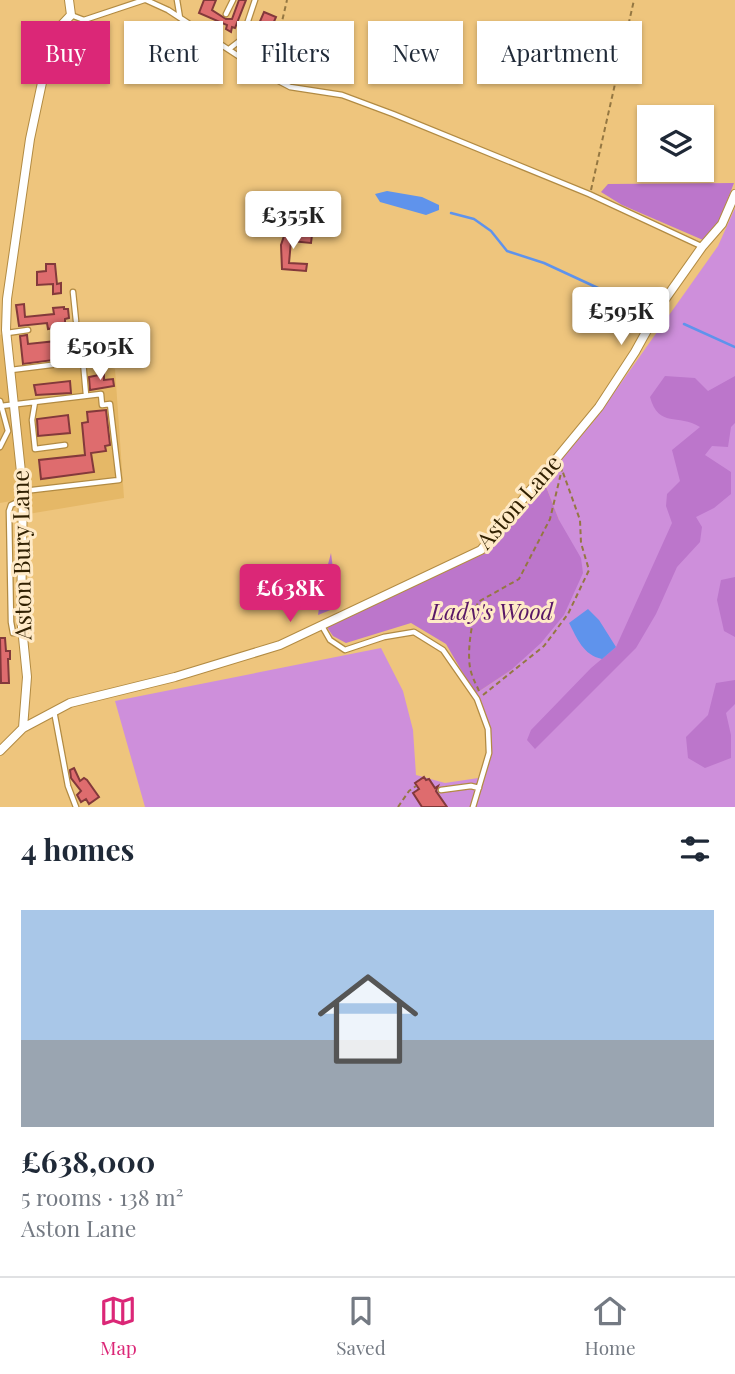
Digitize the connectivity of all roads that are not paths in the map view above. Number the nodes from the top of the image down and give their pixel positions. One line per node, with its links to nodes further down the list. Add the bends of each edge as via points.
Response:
1 (69, 0): 7 (street)
2 (145, 0): 7 (lane, via 84,20); 8 (lane)
3 (177, 0): 8 (lane)
4 (233, 0): 6 (lane)
5 (254, 0): 9 (lane)
6 (226, 14)
7 (71, 15): 19 (street, Aston Bury Lane, via 54,33 30,139 7,299)
8 (181, 19): 11 (lane)
9 (248, 21)
10 (237, 43): 11 (lane)
11 (229, 49): 12 (lane)
12 (237, 55)
13 (284, 84): 15 (lane, via 342,95 589,194)
14 (735, 194): 15 (street, Aston Lane, via 722,224)
15 (702, 247): 29 (street, Aston Lane, via 599,407 481,550)
16 (73, 292): 17 (lane)
17 (76, 321)
18 (28, 330): 19 (lane)
19 (7, 333): 20 (street, Aston Bury Lane)
20 (11, 370): 21 (lane, via 83,360); 24 (street, Aston Bury Lane)
21 (86, 396): 23 (lane); 28 (lane, via 101,394 102,405 110,404 119,480)
22 (0, 401): 25 (lane)
23 (35, 402): 24 (lane); 26 (lane, via 35,449)
24 (15, 404): 25 (lane); 28 (street, Aston Bury Lane)
25 (1, 406): 27 (lane, via 8,431)
26 (65, 445)
27 (0, 447)
28 (23, 495): 30 (street, Aston Bury Lane); 30 (lane, via 9,511 11,622 13,633)
29 (321, 625): 31 (street, Aston Lane, via 280,645); 34 (lane, via 330,640 345,650 414,632 443,650 477,699 488,729 489,753)
30 (22, 633): 32 (street, Aston Bury Lane, via 27,677)
31 (54, 710): 32 (street, Aston Lane); 36 (lane)
32 (23, 728): 33 (street, Aston Lane)
33 (0, 751)
34 (479, 788): 35 (lane); 37 (lane)
35 (441, 790)
36 (76, 807)
37 (473, 807)

